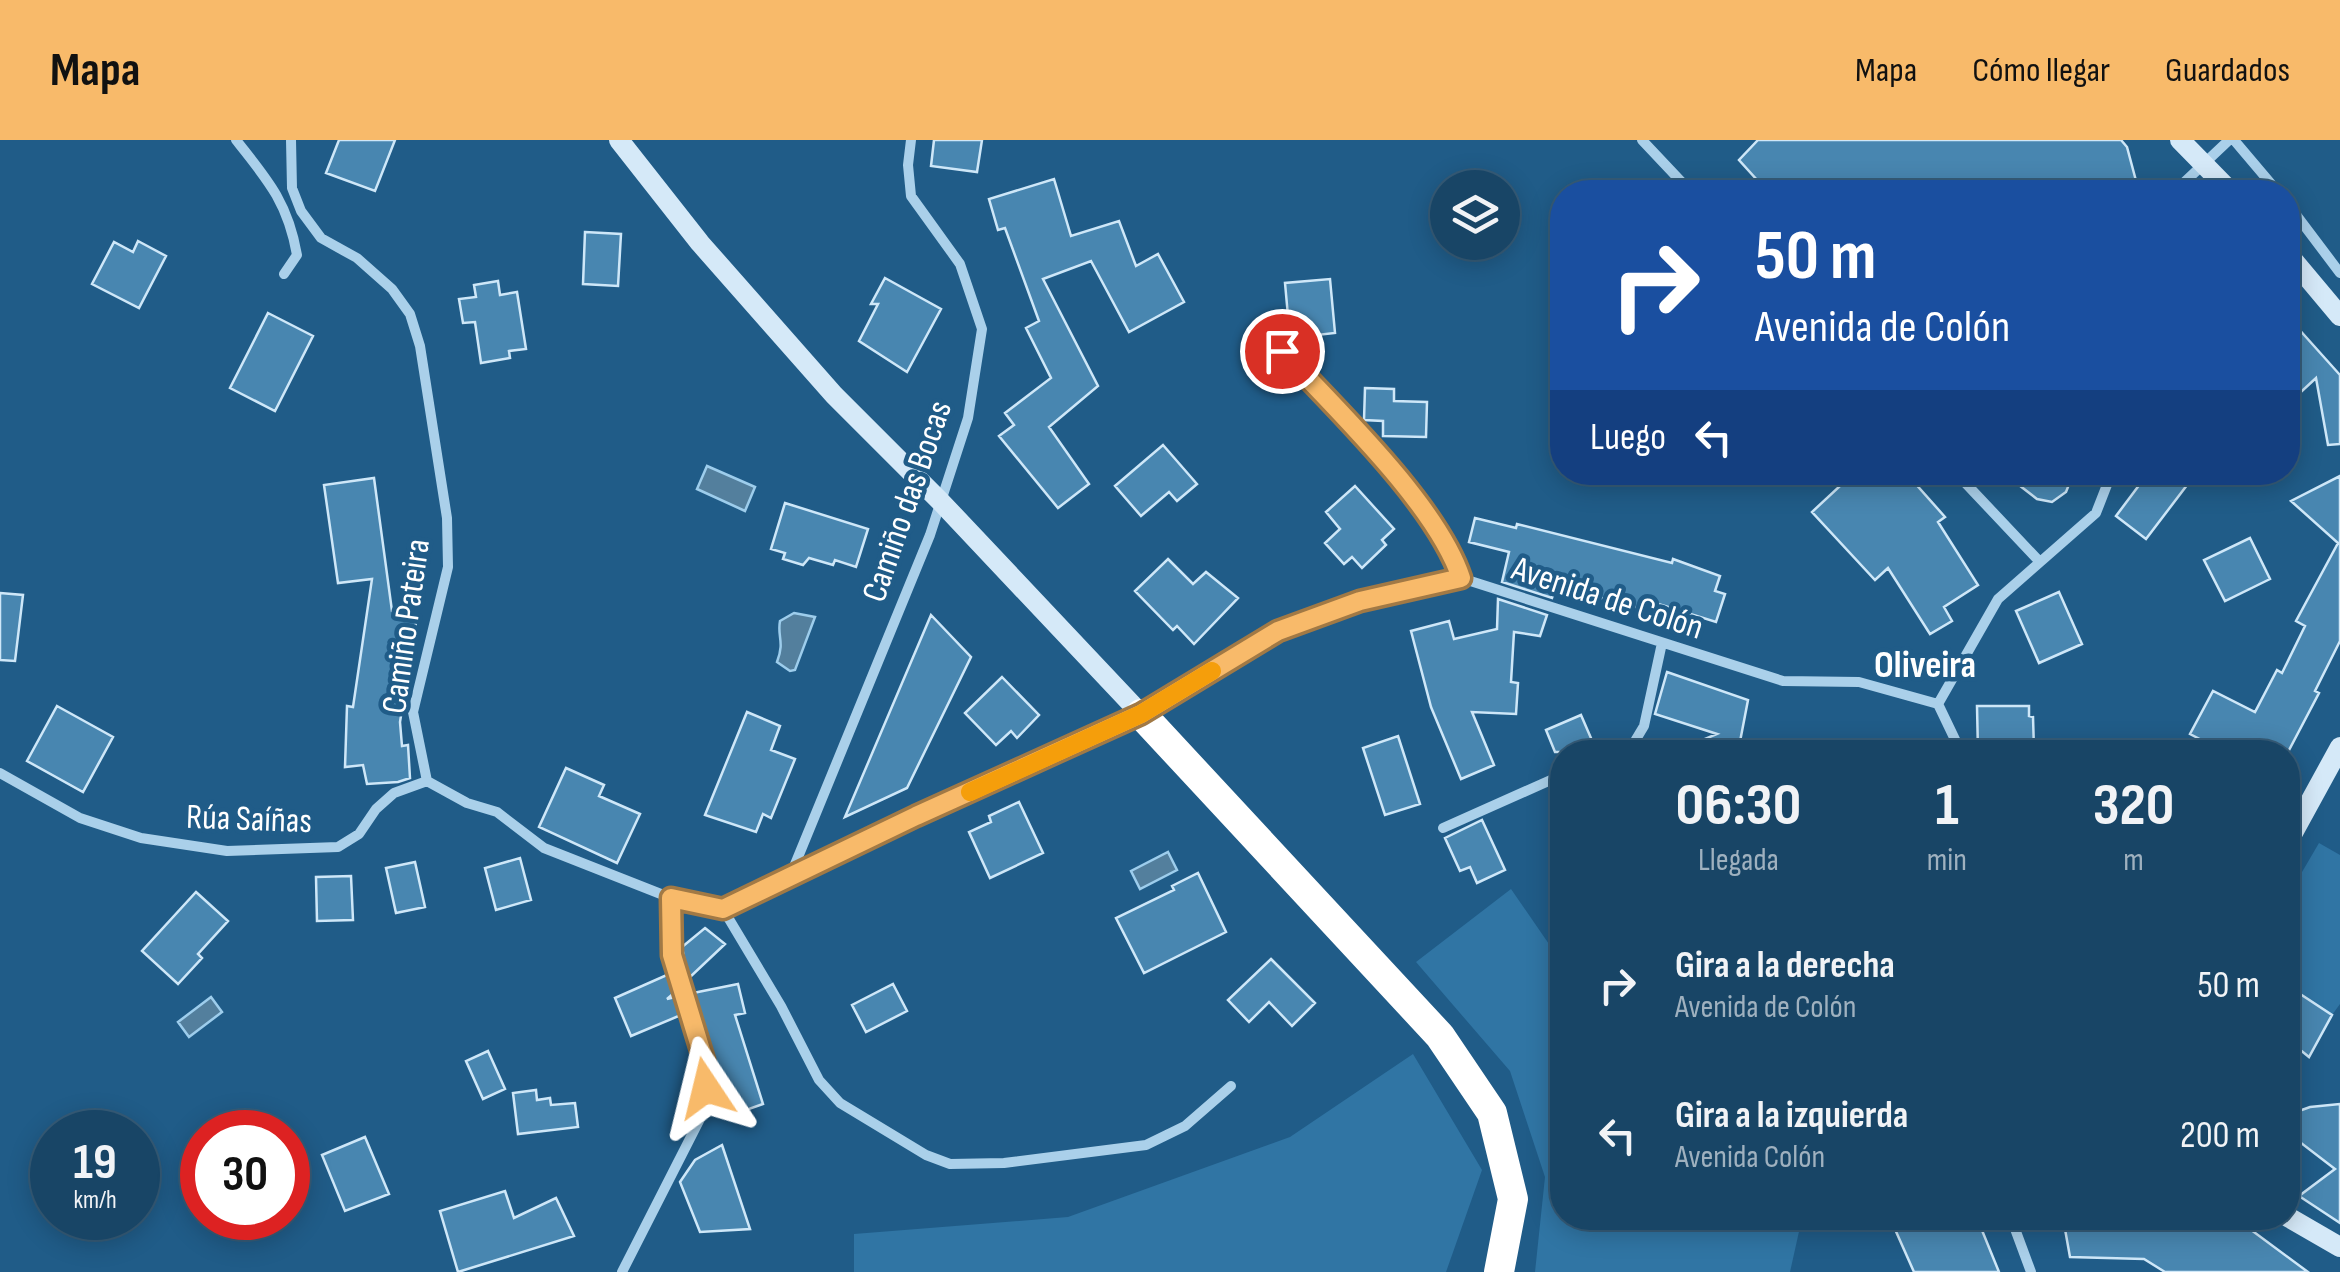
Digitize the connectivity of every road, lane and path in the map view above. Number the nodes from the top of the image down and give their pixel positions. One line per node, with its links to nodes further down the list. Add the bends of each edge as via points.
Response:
1 (236, 140): 15 (street, via 291,222 297,255)
2 (291, 140): 34 (street, Camiño Pateira, via 292,188 301,211 321,238 392,289 410,314 420,346 447,518 448,566 413,712)
3 (619, 140): 23 (main road, via 762,316)
4 (912, 140): 23 (street, Camiño das Bocas, via 911,196 960,264 982,328 968,418)
5 (1642, 140): 9 (street)
6 (2180, 140): 8 (main road)
7 (2231, 140): 8 (street); 12 (street)
8 (2204, 164): 10 (street); 11 (main road)
9 (1680, 180)
10 (2187, 180)
11 (2219, 180)
12 (2267, 180)
13 (2300, 220): 16 (street)
14 (2300, 267): 17 (main road)
15 (284, 274)
16 (2340, 274)
17 (2308, 276): 18 (main road); 19 (main road)
18 (2340, 291)
19 (2340, 316)
20 (1259, 326): 25 (street, via 1430,520)
21 (1967, 485): 24 (street)
22 (2107, 485): 24 (street, via 2096,513)
23 (941, 502): 28 (main road); 37 (street, Camiño das Bocas)
24 (2039, 561): 27 (street, via 1998,599)
25 (1461, 578): 26 (street, Avenida de Colón); 28 (street, Avenida de Colón, via 1360,601 1278,631)
26 (1662, 644): 27 (street, Avenida de Colón, via 1783,681 1860,682); 29 (street)
27 (1938, 704): 30 (street)
28 (1141, 714): 37 (street, Avenida de Colón); 45 (highway, via 1440,1036 1492,1113 1514,1199)
29 (1637, 740)
30 (1954, 740)
31 (2340, 748): 35 (main road)
32 (0, 773): 34 (street, Rúa Saíñas, via 80,818 141,838 227,851 338,848 394,793)
33 (1550, 780): 36 (street)
34 (427, 781): 38 (street, via 496,812 544,848)
35 (2300, 820)
36 (1443, 828)
37 (789, 879): 39 (street, Avenida de Colón)
38 (671, 898): 39 (street); 44 (street, via 672,955 706,1088 702,1115)
39 (723, 909): 40 (street, via 819,1080 840,1104 950,1164 1146,1144 1186,1126)
40 (1231, 1086)
41 (2300, 1224): 43 (main road)
42 (2015, 1230): 46 (street)
43 (2340, 1248)
44 (622, 1272)
45 (1498, 1272)
46 (2031, 1272)

